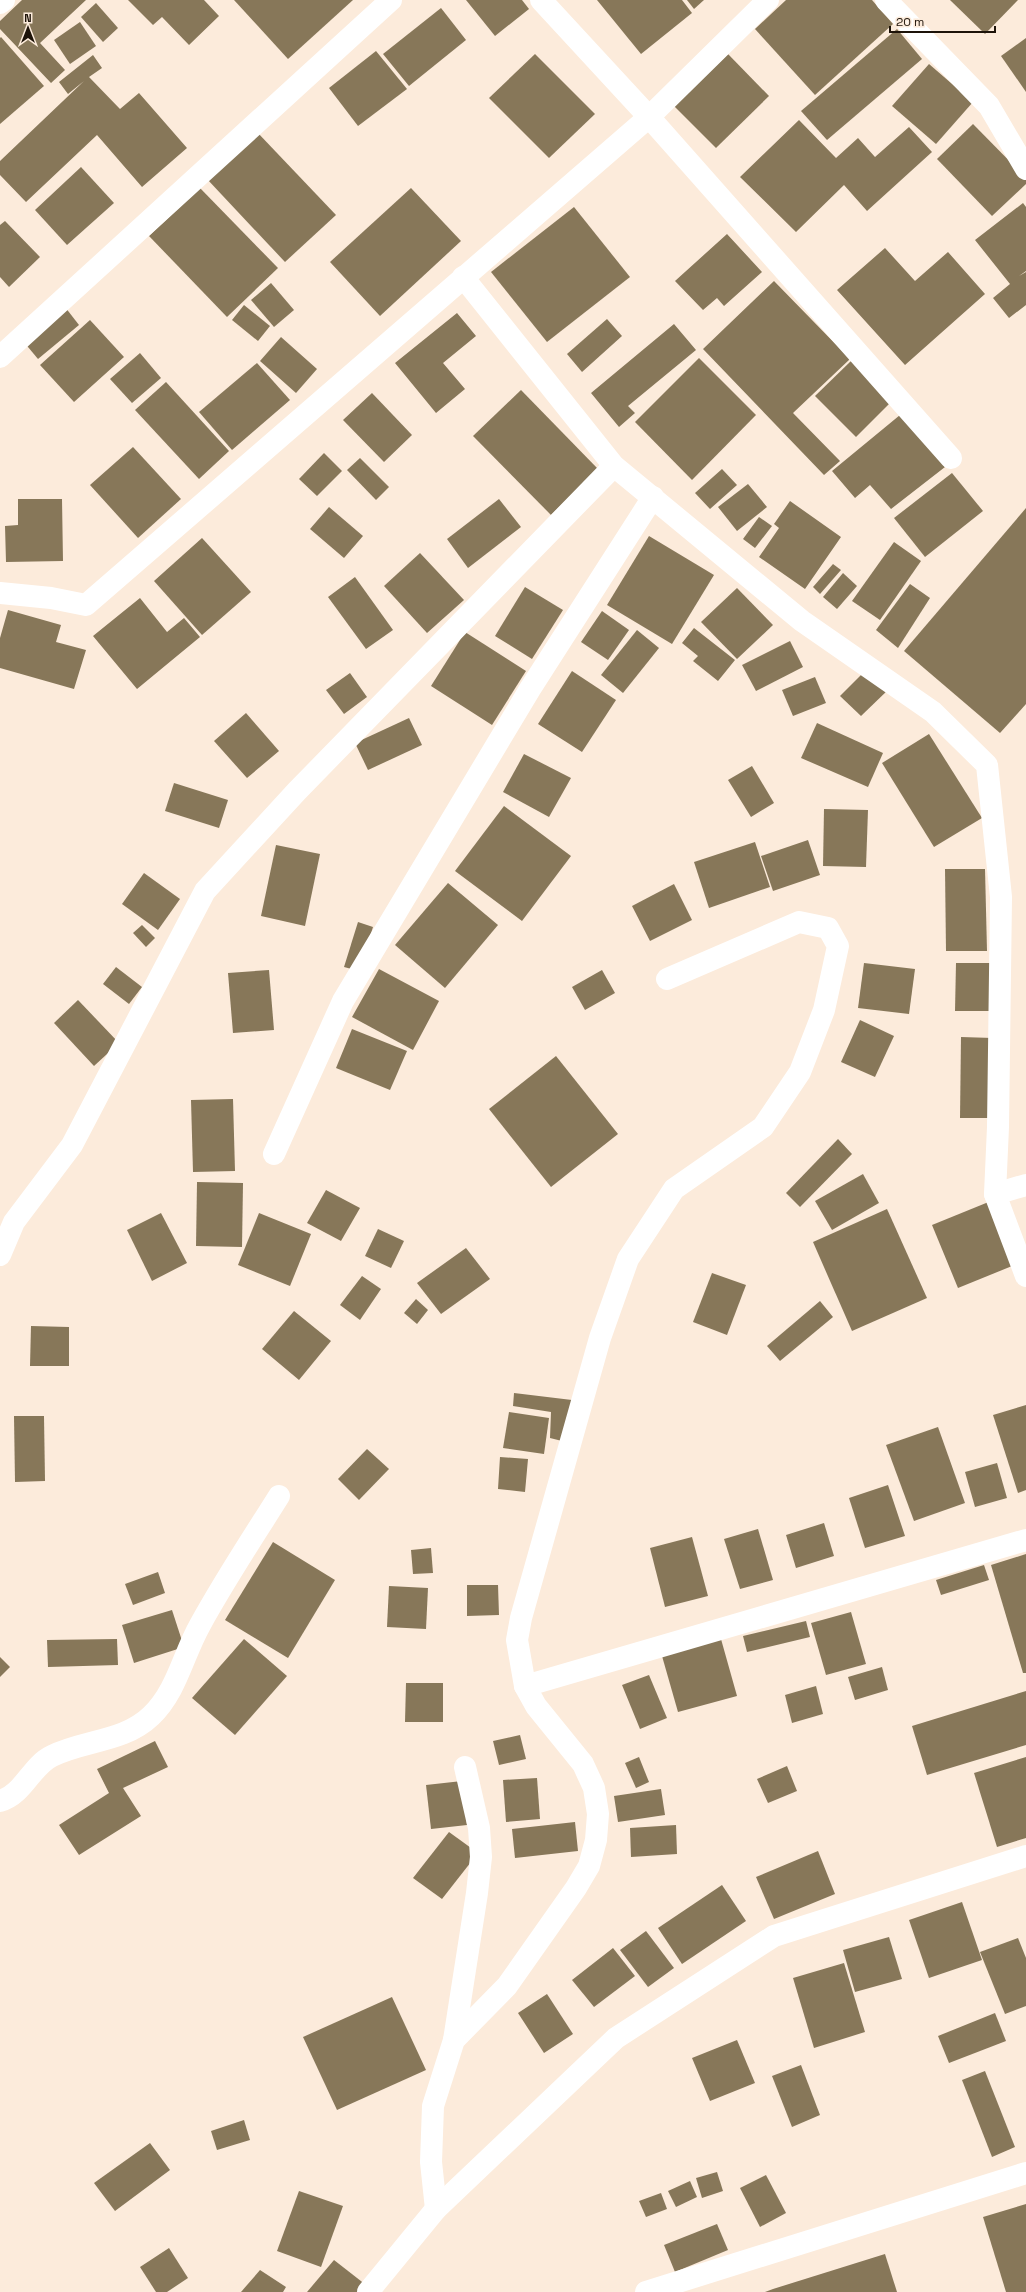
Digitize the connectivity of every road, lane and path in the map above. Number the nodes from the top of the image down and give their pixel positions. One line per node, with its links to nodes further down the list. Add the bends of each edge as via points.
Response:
1 (4, 0): 6 (street)
2 (391, 0): 10 (street)
3 (541, 0): 7 (street)
4 (768, 0): 7 (street)
5 (886, 0): 8 (street, via 989,106)
6 (0, 3)
7 (649, 117): 9 (street); 11 (street)
8 (1026, 169)
9 (463, 277): 12 (street); 14 (street, via 86,605 51,598)
10 (0, 357)
11 (951, 458)
12 (614, 466): 13 (street); 19 (street, via 297,791 205,891 72,1145 14,1222)
13 (653, 498): 16 (street, via 530,689 343,1002); 18 (street, via 802,621 933,712 987,765 1001,897)
14 (0, 593)
15 (667, 979): 23 (street, via 799,922 828,928 838,946 824,1010 800,1072 763,1127 674,1189 628,1259 600,1338 521,1618 517,1640)
16 (274, 1154)
17 (1026, 1185): 18 (street)
18 (995, 1194): 20 (street)
19 (0, 1255)
20 (1026, 1276)
21 (279, 1496): 25 (street, via 199,1626 172,1689 151,1716 121,1735 70,1748 50,1757 10,1798)
22 (1026, 1540): 23 (street)
23 (525, 1686): 27 (street, via 536,1706 583,1764 594,1788 598,1814 596,1840 589,1866 576,1888 507,1986)
24 (464, 1767): 27 (street, via 479,1828 481,1857 478,1893)
25 (0, 1801)
26 (1026, 1856): 29 (street, via 774,1936 616,2038)
27 (454, 2040): 29 (street, via 433,2106 431,2162)
28 (1026, 2173): 31 (street)
29 (436, 2209): 30 (street)
30 (368, 2292)
31 (646, 2292)

